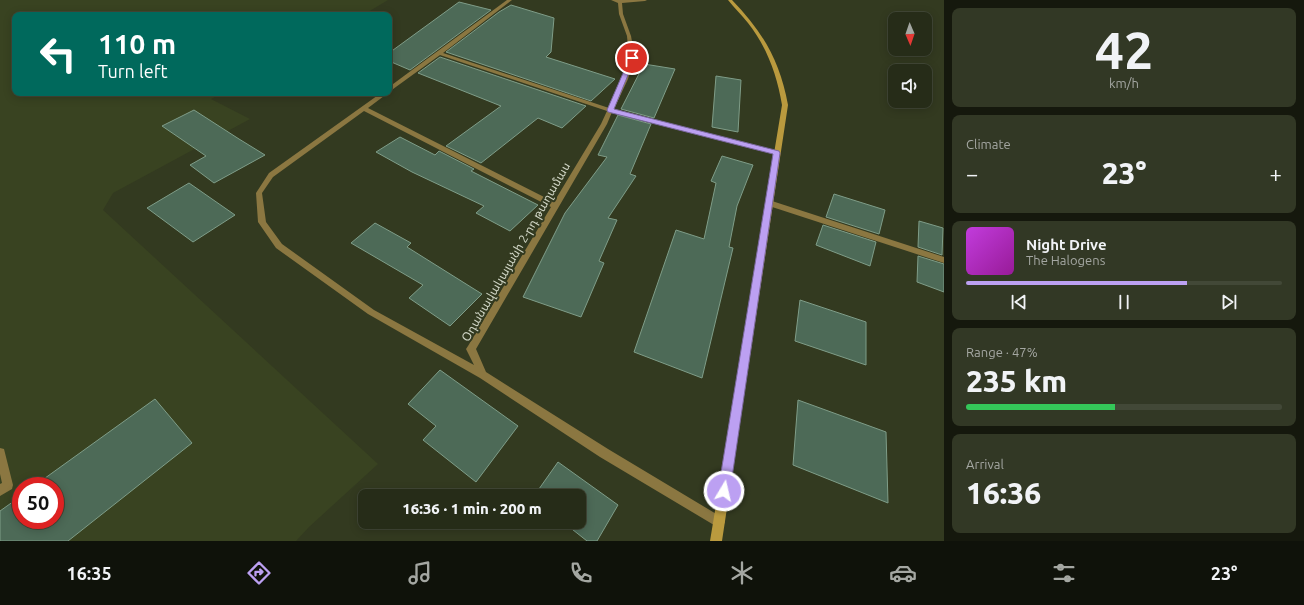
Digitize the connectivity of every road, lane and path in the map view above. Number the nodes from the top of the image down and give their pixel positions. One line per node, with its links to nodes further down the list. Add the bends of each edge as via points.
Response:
1 (510, 0): 5 (street)
2 (645, 0): 4 (street)
3 (730, 0): 10 (main road, via 765,43 782,84 785,105)
4 (617, 1): 9 (street, Օդանավակայանի 2-րդ թաղամաս, via 632,58)
5 (440, 52): 6 (street); 9 (street)
6 (392, 88)
7 (381, 96): 8 (street)
8 (363, 108): 12 (street); 14 (street, via 271,175 259,193 262,222 279,246 371,312)
9 (610, 110): 10 (street); 12 (street, Օդանավակայանի 2-րդ թաղամաս)
10 (777, 153): 11 (main road)
11 (769, 203): 13 (street); 17 (main road)
12 (556, 206): 14 (street, Օդանավակայանի 2-րդ թաղամաս, via 471,349)
13 (944, 260)
14 (483, 375): 17 (street, via 604,453)
15 (0, 453): 16 (street, via 8,484)
16 (0, 491)
17 (719, 522): 18 (main road)
18 (716, 541)

